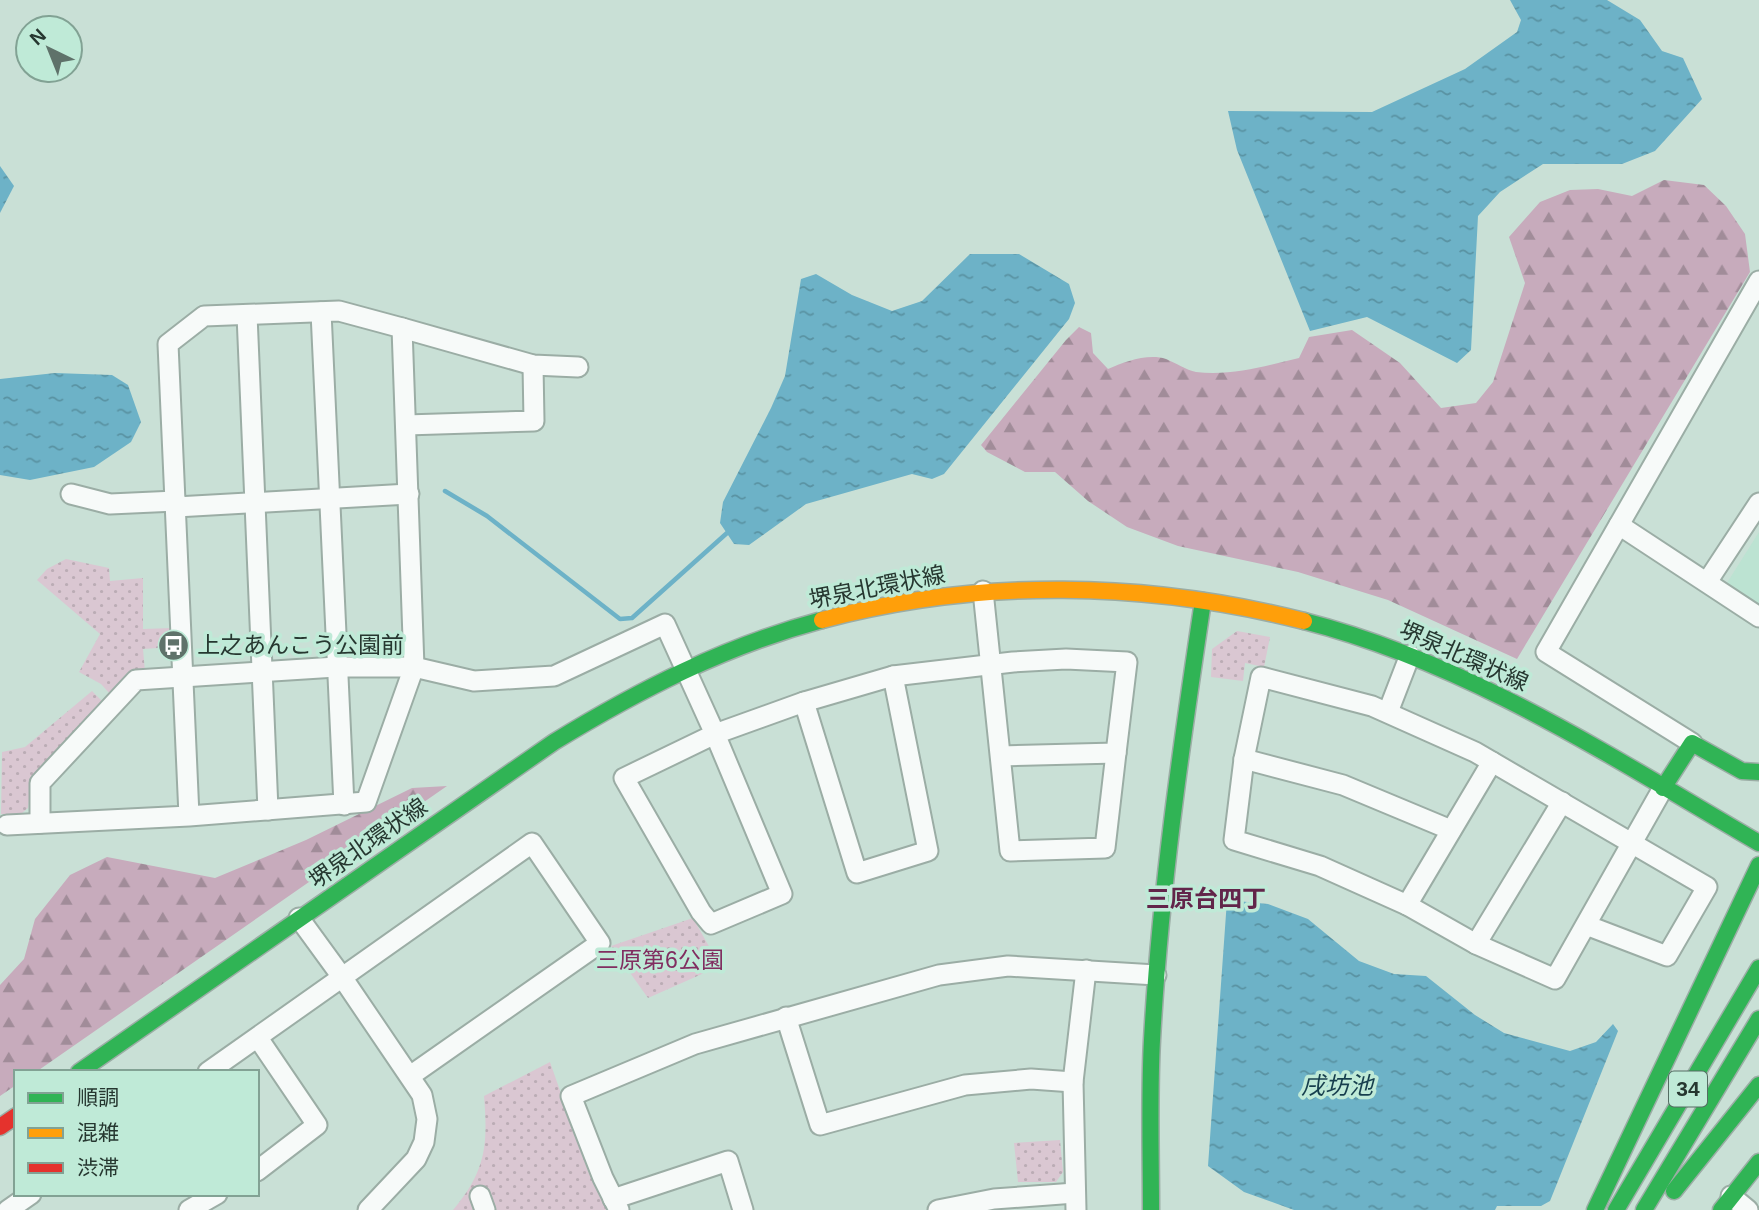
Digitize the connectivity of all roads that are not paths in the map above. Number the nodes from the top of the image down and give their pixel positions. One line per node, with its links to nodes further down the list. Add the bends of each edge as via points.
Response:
1 (1759, 281): 14 (street)
2 (321, 313): 3 (street); 4 (street, via 339,312); 10 (street)
3 (247, 315): 11 (street); 13 (street, via 204,316 168,344)
4 (402, 328): 5 (street); 7 (street)
5 (533, 365): 6 (street); 7 (street, via 534,421)
6 (578, 367)
7 (407, 425): 9 (street)
8 (71, 494): 13 (street, via 110,504)
9 (410, 494): 10 (street); 22 (street)
10 (330, 500): 11 (street); 21 (street)
11 (256, 503): 13 (street); 24 (street)
12 (1759, 503): 15 (street)
13 (176, 504): 26 (street)
14 (1619, 525): 15 (street); 30 (street, via 1546,652)
15 (1707, 582): 18 (street)
16 (983, 591): 17 (main road, 堺泉北環状線, via 1087,589); 20 (street); 23 (main road, 堺泉北環状線, via 833,616 777,632)
17 (1203, 601): 19 (main road, 堺泉北環状線, via 1286,616); 53 (main road)
18 (1759, 617)
19 (1410, 655): 28 (street); 36 (main road, 堺泉北環状線, via 1525,708)
20 (989, 664): 25 (street); 31 (street, via 1066,659 1127,662); 32 (street)
21 (336, 667): 22 (street); 24 (street); 38 (street)
22 (414, 667): 23 (street, via 474,681 554,676 665,624); 38 (street, via 366,802)
23 (685, 670): 29 (street); 48 (main road, 堺泉北環状線, via 554,742)
24 (264, 671): 26 (street); 39 (street)
25 (893, 676): 27 (street); 27 (street, via 928,851 857,873)
26 (184, 678): 40 (street); 41 (street, via 136,680 40,783)
27 (804, 702): 29 (street)
28 (1388, 712): 33 (street, via 1261,677); 34 (street)
29 (715, 734): 29 (street, via 624,778 711,924 782,894)
30 (1692, 743): 35 (main road, via 1742,771); 36 (main road)
31 (1116, 753): 32 (street); 32 (street, via 1105,848 1010,850)
32 (1001, 755)
33 (1244, 759): 43 (street, via 1343,785); 47 (street, via 1234,840 1320,866)
34 (1492, 762): 37 (street); 43 (street)
35 (1759, 772)
36 (1663, 788): 44 (street); 45 (main road, 堺泉北環状線)
37 (1562, 802): 44 (street); 50 (street)
38 (344, 805): 39 (street)
39 (268, 810): 40 (street)
40 (189, 816): 41 (street)
41 (40, 823): 42 (street)
42 (7, 825)
43 (1451, 830): 47 (street)
44 (1630, 843): 49 (street); 49 (street, via 1707,887 1667,956)
45 (1759, 843)
46 (1759, 864): 76 (main road)
47 (1407, 905): 50 (street)
48 (299, 918): 54 (street); 58 (main road, 堺泉北環状線)
49 (1586, 925): 50 (street, via 1555,979)
50 (1476, 944)
51 (1759, 968): 77 (main road, 34)
52 (1086, 970): 53 (street); 55 (street, via 1008,966 939,975); 61 (street)
53 (1156, 975): 75 (main road)
54 (342, 978): 57 (street); 60 (street); 60 (street, via 533,843 600,943)
55 (786, 1017): 61 (street, via 820,1125 965,1085 1031,1079); 69 (street, via 695,1044 571,1096)
56 (1759, 1018): 78 (main road, 34)
57 (258, 1038): 59 (street); 64 (street, via 317,1125)
58 (82, 1070)
59 (211, 1070)
60 (410, 1076): 72 (street, via 422,1095 427,1119 424,1142 416,1159)
61 (1073, 1082): 67 (street)
62 (1759, 1085): 79 (main road)
63 (1759, 1162): 68 (main road)
64 (259, 1169)
65 (28, 1196): 70 (street)
66 (214, 1196): 71 (street)
67 (1075, 1201): 74 (street, via 994,1199)
68 (1726, 1203): 80 (street)
69 (616, 1204): 73 (street, via 728,1161)
70 (8, 1210)
71 (189, 1210)
72 (368, 1210)
73 (743, 1210)
74 (937, 1210)
75 (1151, 1210)
76 (1595, 1210)
77 (1616, 1210)
78 (1644, 1210)
79 (1658, 1210)
80 (1748, 1210)

